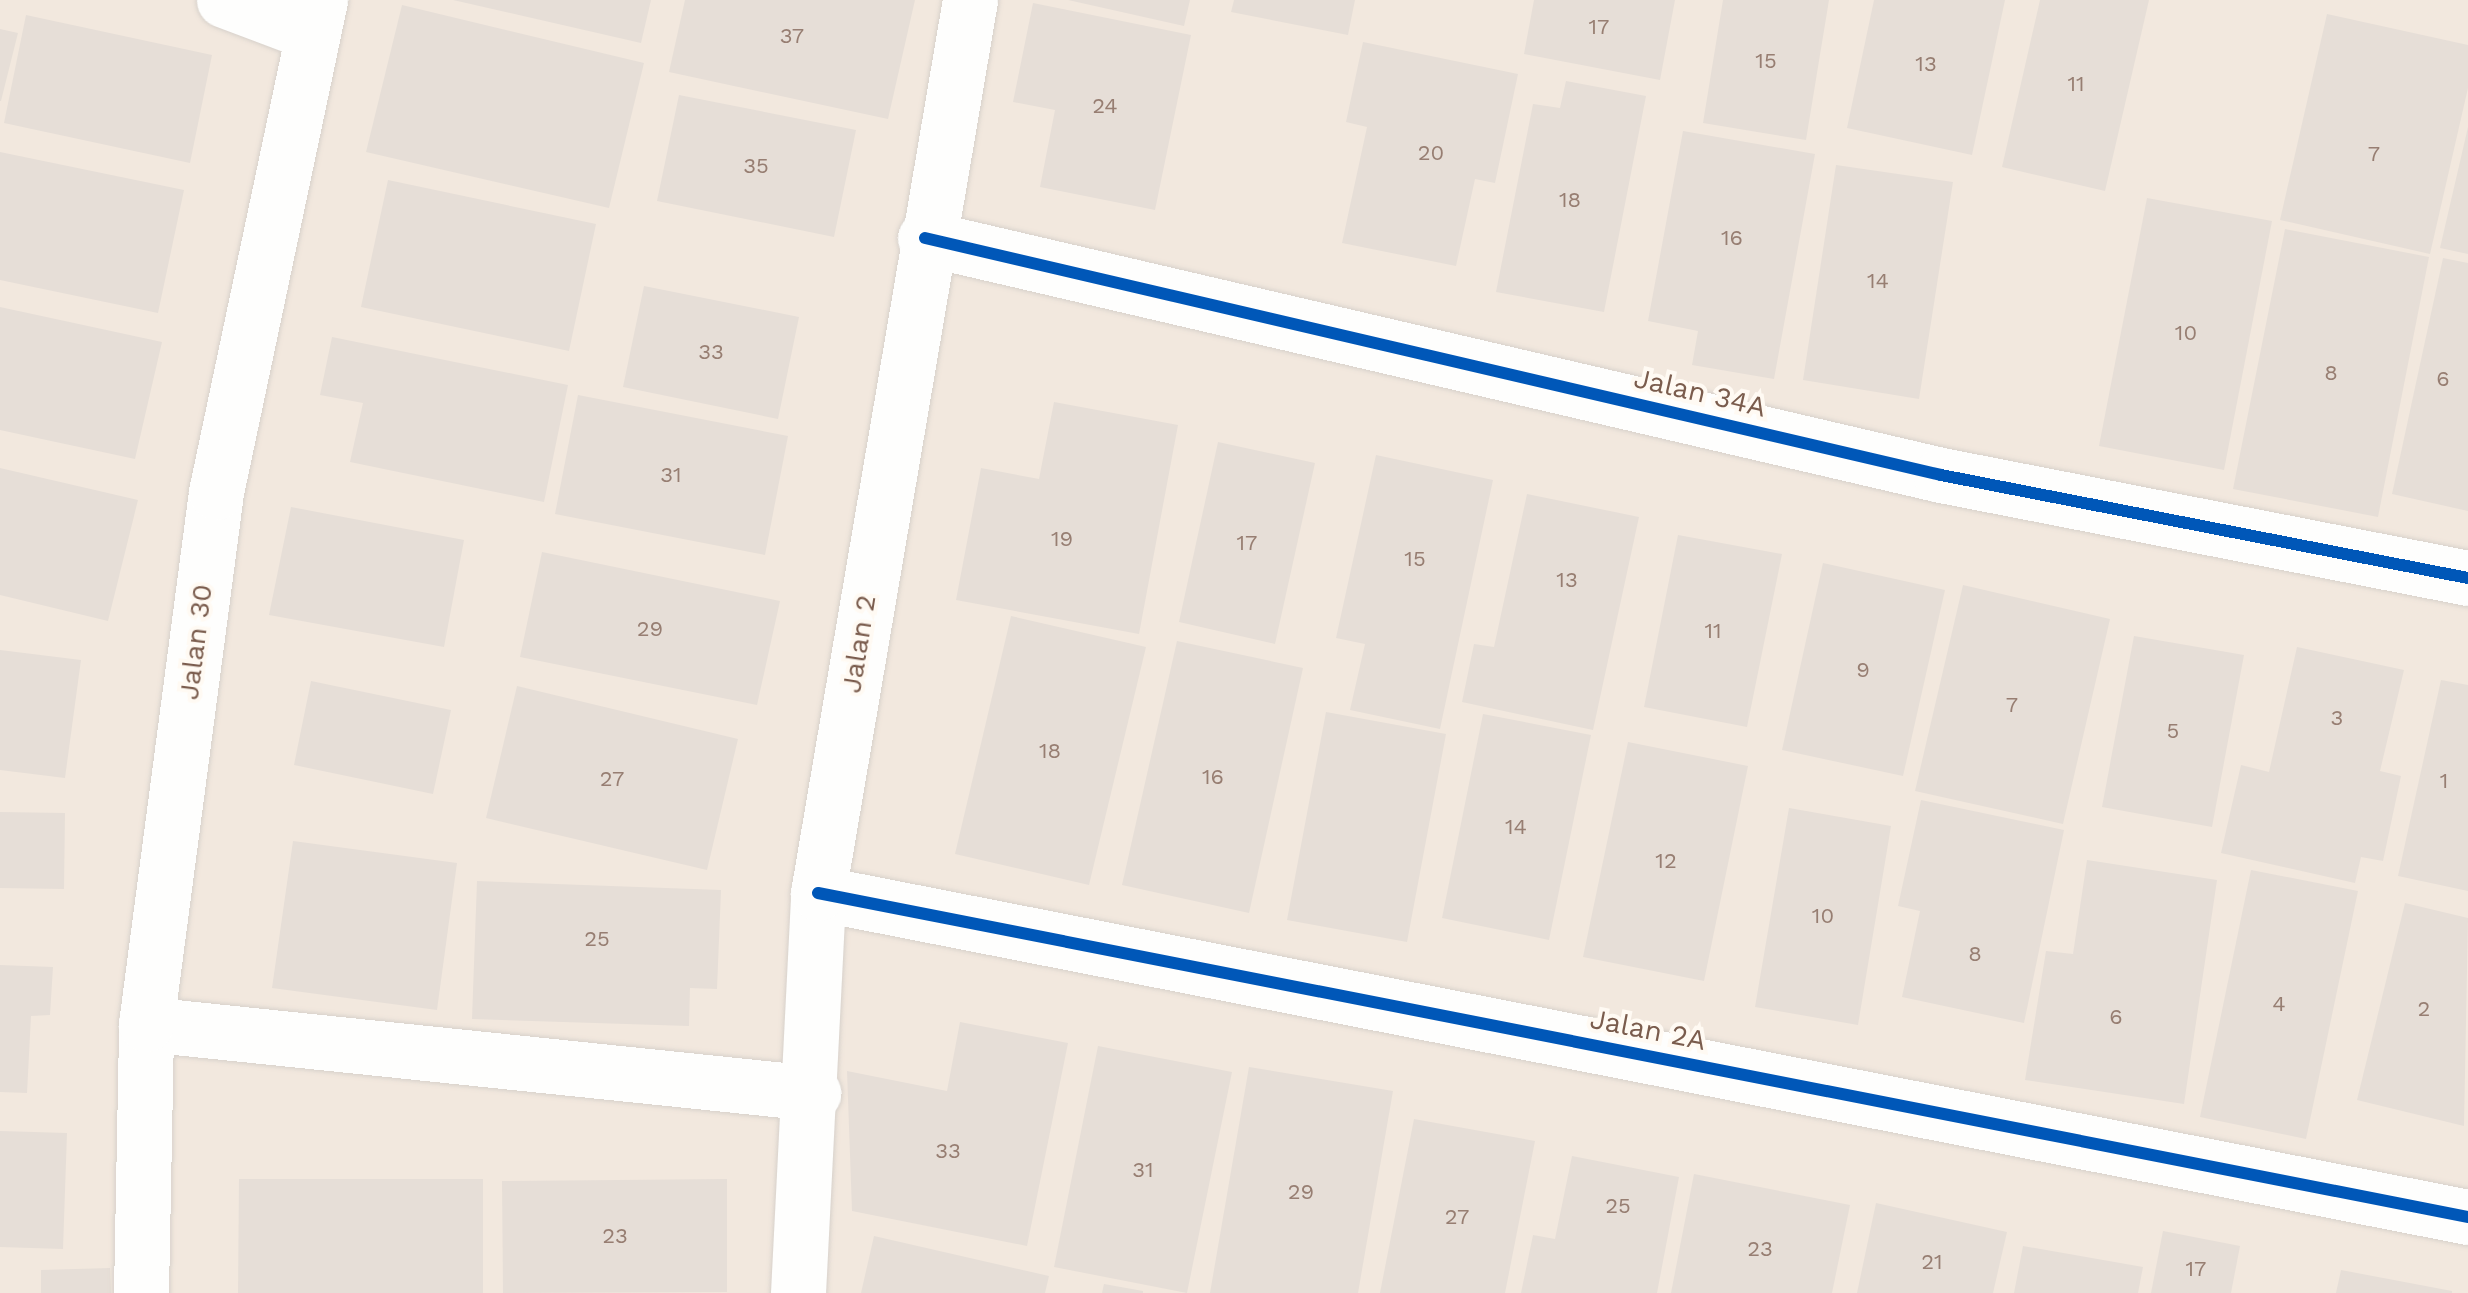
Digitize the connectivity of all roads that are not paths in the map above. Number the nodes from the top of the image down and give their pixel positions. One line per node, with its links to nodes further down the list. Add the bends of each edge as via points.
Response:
1 (224, 0): 3 (street)
2 (970, 0): 4 (street, Jalan 2)
3 (316, 16): 7 (street, Jalan 30, via 216,492)
4 (925, 238): 5 (street, Jalan 34A, via 1941,474); 6 (street, Jalan 2)
5 (2468, 578)
6 (818, 893): 8 (street, Jalan 2); 9 (street, Jalan 2A)
7 (146, 1024): 8 (street); 10 (street, Jalan 30)
8 (813, 1093): 11 (street, Jalan 2)
9 (2468, 1217)
10 (141, 1293)
11 (798, 1293)

